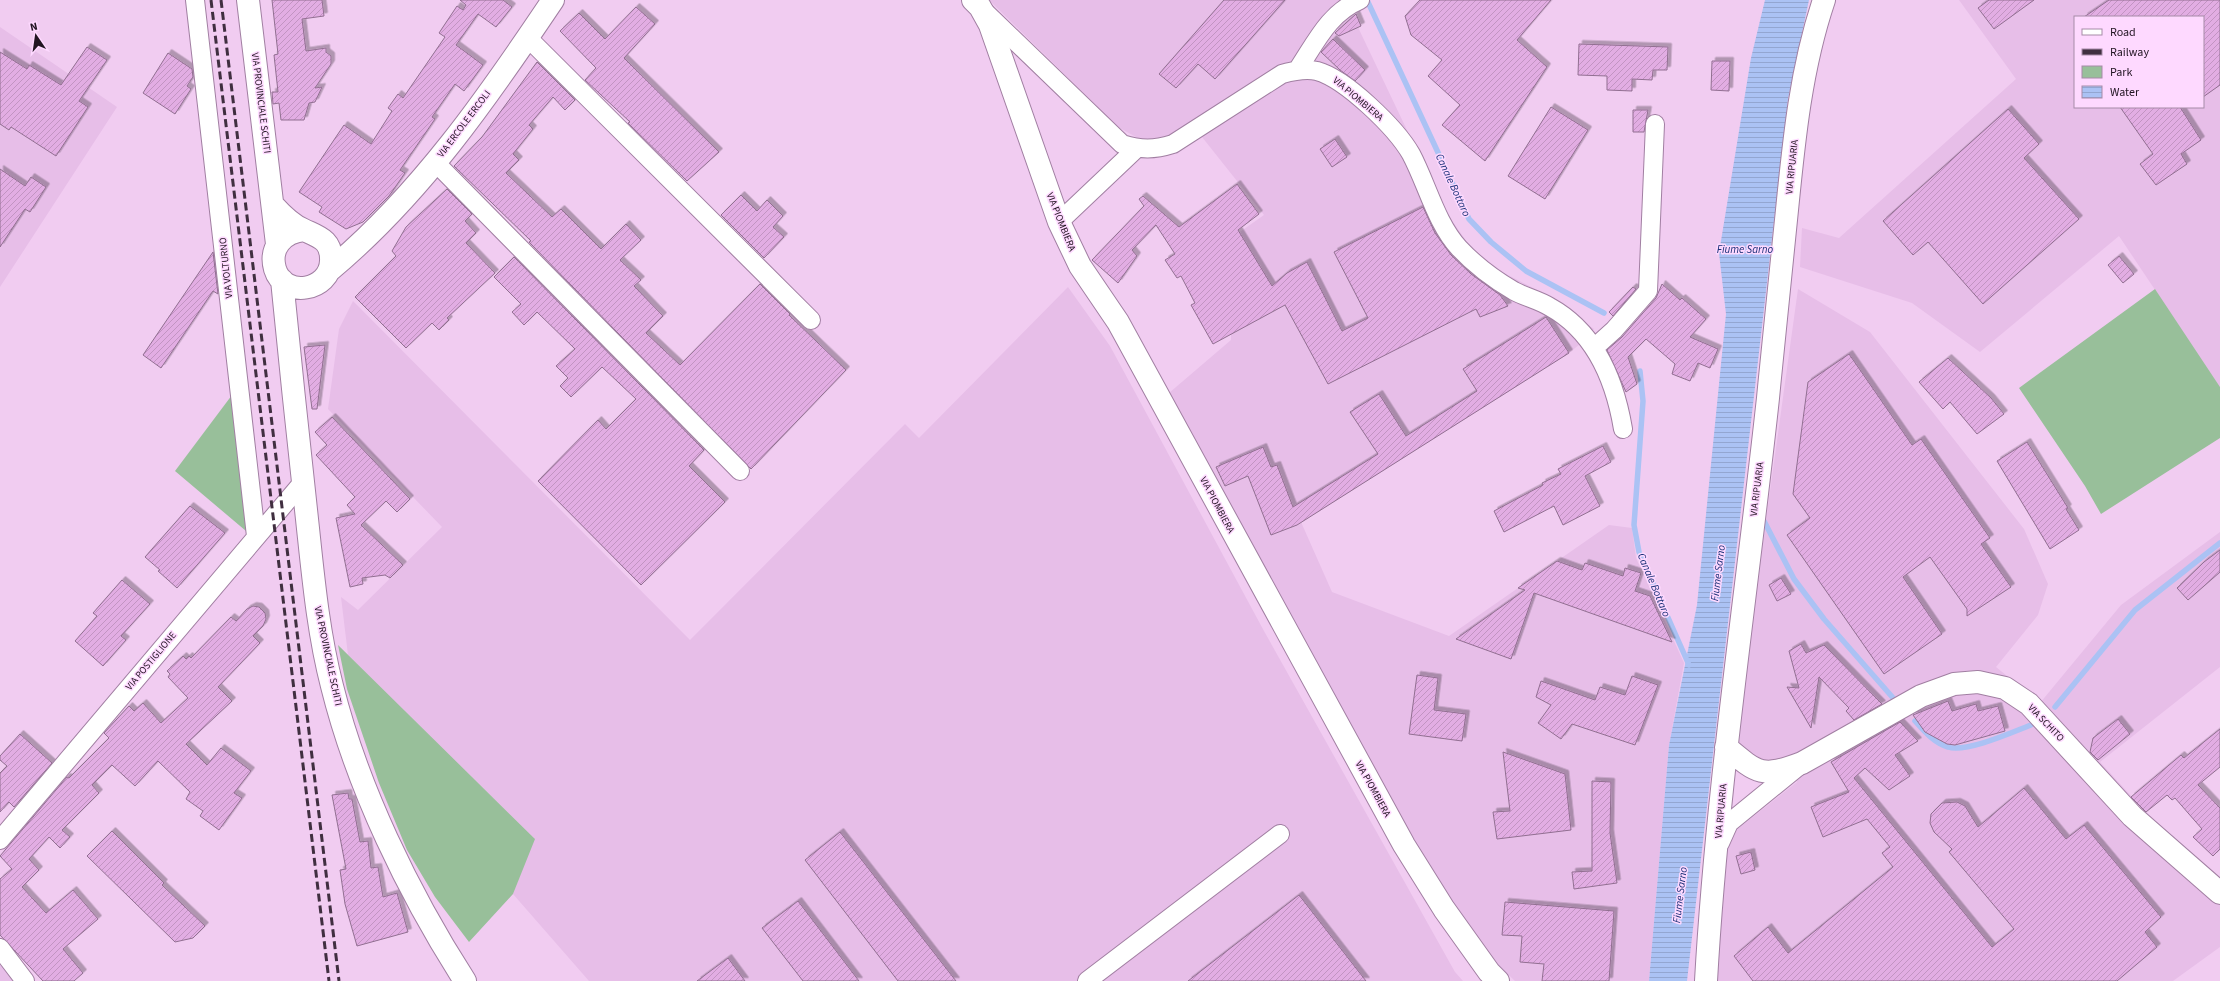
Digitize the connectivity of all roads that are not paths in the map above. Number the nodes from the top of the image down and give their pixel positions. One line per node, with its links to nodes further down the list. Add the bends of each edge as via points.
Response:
1 (195, 0): 26 (street, VIA VOLTURNO)
2 (248, 0): 12 (street, VIA PROVINCIALE SCHITI)
3 (553, 0): 7 (street, VIA ERCOLE ERCOLI)
4 (1824, 0): 27 (street, VIA RIPUARIA, via 1812,36 1800,92)
5 (1357, 1): 8 (street, via 1331,19)
6 (977, 4): 10 (street, VIA PIOMBIERA, via 1122,144); 13 (street, VIA PIOMBIERA, via 990,25)
7 (528, 38): 11 (street, VIA ERCOLE ERCOLI); 20 (street)
8 (1298, 70): 10 (street, VIA PIOMBIERA, via 1282,74 1173,144 1154,150); 22 (street, VIA PIOMBIERA, via 1316,71 1334,78 1370,107 1400,136 1448,233 1460,248 1514,291 1550,307 1578,327)
9 (1655, 124): 22 (street, via 1648,291 1614,330)
10 (1136, 149): 13 (street)
11 (435, 162): 15 (street, VIA ERCOLE ERCOLI, via 392,213); 24 (street)
12 (273, 205): 14 (street, via 286,218); 16 (street, VIA PROVINCIALE SCHITI)
13 (1059, 222): 37 (street, VIA PIOMBIERA, via 1074,256 1118,322 1404,845 1444,910)
14 (312, 233): 15 (street, VIA ERCOLE ERCOLI, via 345,241); 16 (street, via 289,234); 17 (street, via 329,247)
15 (364, 237): 17 (street, VIA ERCOLE ERCOLI)
16 (277, 244): 18 (street, VIA PROVINCIALE SCHITI, via 273,263)
17 (330, 270): 19 (street, VIA PROVINCIALE SCHITI, via 321,281)
18 (282, 280): 19 (street, via 294,288); 21 (street, VIA PROVINCIALE SCHITI)
19 (308, 288): 21 (street, VIA PROVINCIALE SCHITI, via 294,308)
20 (811, 320)
21 (287, 328): 25 (street, VIA PROVINCIALE SCHITI)
22 (1594, 348): 23 (street, VIA PIOMBIERA, via 1600,355 1619,402)
23 (1623, 430)
24 (740, 471)
25 (303, 482): 26 (street, VIA POSTIGLIONE); 35 (street, VIA PROVINCIALE SCHITI, via 318,610 332,687 341,719 371,804 434,933)
26 (256, 536): 30 (street, VIA POSTIGLIONE)
27 (1726, 747): 28 (street, VIA SCHITO, via 1750,767 1762,772 1783,770); 31 (street, VIA RIPUARIA)
28 (1802, 763): 31 (street, via 1729,823); 32 (street, VIA SCHITO, via 1921,696 1954,684 1978,682 2005,688 2030,704 2132,816)
29 (1280, 834): 36 (street)
30 (0, 840)
31 (1718, 847): 38 (street, VIA RIPUARIA)
32 (2220, 892)
33 (0, 948): 34 (street)
34 (25, 981)
35 (465, 981)
36 (1087, 981)
37 (1498, 981)
38 (1706, 981)

